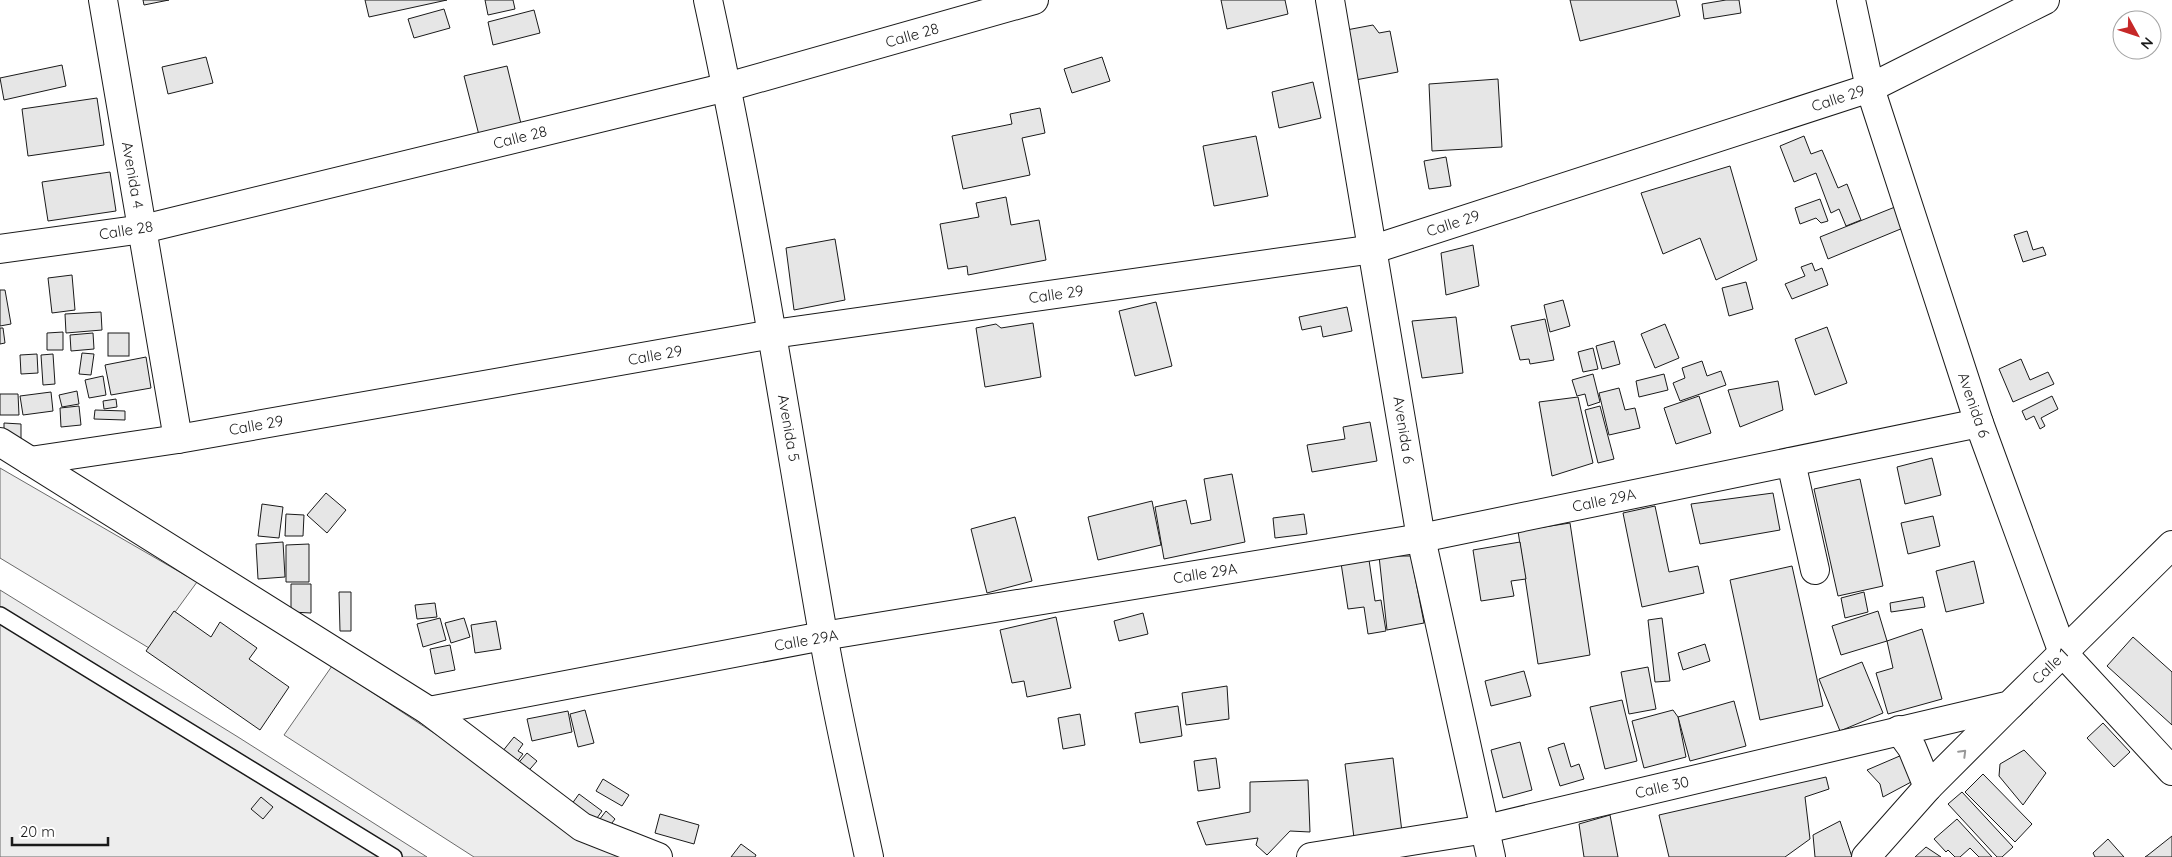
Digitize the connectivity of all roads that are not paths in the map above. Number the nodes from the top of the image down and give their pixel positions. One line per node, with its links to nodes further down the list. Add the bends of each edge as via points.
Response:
1 (103, 0): 9 (street, Avenida 4)
2 (708, 0): 7 (street, Avenida 5)
3 (1034, 0): 7 (street, Calle 28)
4 (1330, 0): 11 (street, Avenida 6)
5 (1851, 0): 8 (street, Avenida 6)
6 (2045, 0): 8 (street, Calle 29)
7 (727, 87): 9 (street, Calle 28); 12 (street, Avenida 5)
8 (1870, 88): 11 (street, Calle 29); 13 (street, Avenida 6)
9 (143, 229): 10 (street, Calle 28); 14 (street, Avenida 4)
10 (0, 249)
11 (1374, 249): 12 (street, Calle 29); 18 (street, Avenida 6)
12 (773, 334): 14 (street, Calle 29); 22 (street, Avenida 5)
13 (1980, 423): 17 (street, Calle 29A); 23 (street, Avenida 6)
14 (178, 439): 16 (street, Calle 29)
15 (0, 442): 16 (street)
16 (30, 461): 25 (street)
17 (1791, 462): 18 (street, Calle 29A); 20 (street)
18 (1421, 538): 22 (street, Calle 29A); 29 (street, Avenida 6)
19 (2172, 545): 23 (street, Calle 1)
20 (1815, 570)
21 (0, 615): 30 (lane)
22 (823, 636): 25 (street, Calle 29A); 32 (street, Avenida 5)
23 (2063, 654): 24 (street, Calle 1); 27 (street, Avenida 6)
24 (2010, 705): 26 (street, Calle 30); 28 (street, Calle 1, one-way to 24)
25 (429, 711): 31 (street, via 582,828)
26 (1899, 730): 28 (street, via 1912,748); 29 (street, Calle 30)
27 (2172, 771)
28 (1928, 787): 35 (street, Calle 1)
29 (1486, 829): 33 (street, Calle 30); 34 (street, Avenida 6)
30 (394, 857)
31 (658, 857)
32 (869, 857)
33 (1310, 857)
34 (1491, 857)
35 (1866, 857)

